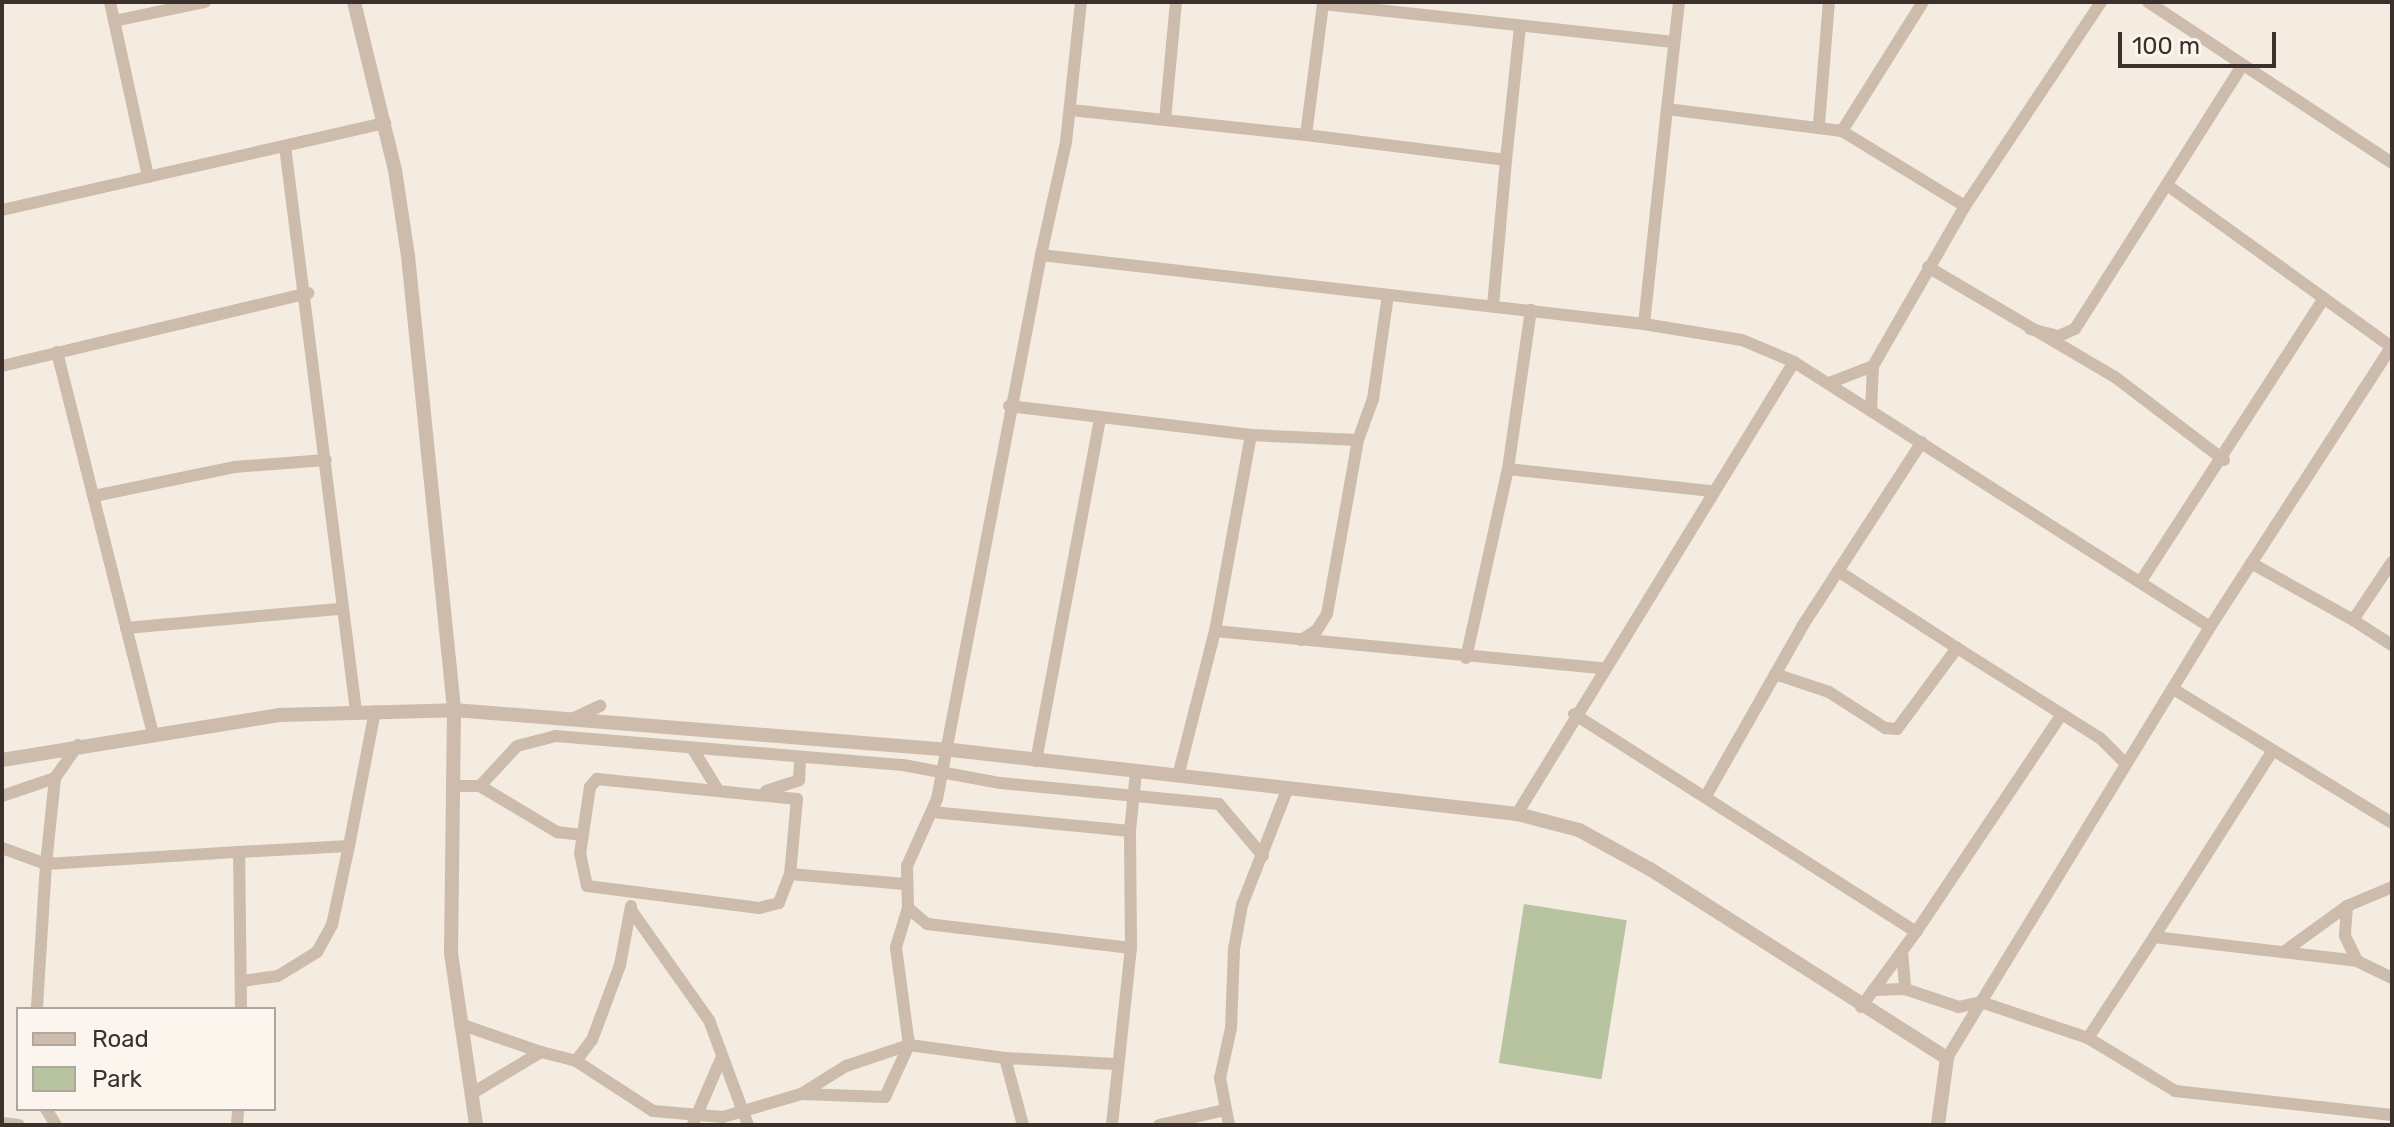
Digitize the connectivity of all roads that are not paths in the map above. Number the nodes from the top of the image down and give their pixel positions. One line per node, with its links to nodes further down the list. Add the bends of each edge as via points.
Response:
1 (110, 2): 12 (street)
2 (205, 2): 12 (street)
3 (354, 2): 19 (street)
4 (1081, 2): 17 (street)
5 (1176, 2): 18 (street)
6 (1679, 2): 14 (street)
7 (1829, 2): 20 (street)
8 (1923, 2): 21 (street)
9 (2101, 2): 28 (street)
10 (2148, 2): 15 (street)
11 (1323, 3): 13 (street); 22 (street)
12 (114, 21): 26 (street)
13 (1520, 26): 14 (street); 24 (street)
14 (1673, 42): 16 (street)
15 (2242, 66): 25 (street); 27 (street)
16 (1667, 109): 20 (street); 37 (street)
17 (1071, 110): 18 (street); 30 (street)
18 (1165, 120): 22 (street)
19 (385, 123): 23 (street); 73 (street, via 405,230)
20 (1819, 125): 21 (street)
21 (1842, 131): 28 (street)
22 (1306, 135): 24 (street)
23 (285, 146): 26 (street); 32 (street)
24 (1506, 160): 35 (street)
25 (2392, 163)
26 (148, 177): 29 (street)
27 (2167, 185): 34 (street); 38 (street, via 2075,329 2059,336)
28 (1965, 206): 31 (street)
29 (2, 210)
30 (1041, 255): 33 (street); 45 (street)
31 (1928, 267): 38 (street); 43 (street)
32 (308, 293): 40 (street); 51 (street)
33 (1388, 295): 35 (street); 49 (street, via 1373,399)
34 (2323, 300): 39 (street); 52 (street)
35 (1493, 306): 36 (street)
36 (1531, 310): 37 (street); 53 (street)
37 (1644, 324): 41 (street, via 1742,340)
38 (2030, 329): 52 (street, via 2115,377)
39 (2392, 347): 57 (street)
40 (57, 352): 42 (street); 55 (street)
41 (1794, 362): 44 (street); 54 (street)
42 (2, 366)
43 (1873, 366): 44 (street); 46 (street)
44 (1829, 383): 46 (street)
45 (1009, 406): 47 (street); 81 (street)
46 (1871, 411): 50 (street)
47 (1100, 418): 48 (street); 86 (street)
48 (1251, 435): 49 (street); 64 (street)
49 (1358, 440): 65 (street, via 1327,614 1317,630)
50 (1922, 442): 58 (street); 59 (street)
51 (326, 460): 55 (street, via 234,467); 60 (street)
52 (2224, 460): 59 (street)
53 (1508, 469): 54 (street); 68 (street)
54 (1712, 491): 69 (street)
55 (94, 496): 63 (street)
56 (2392, 562): 61 (street)
57 (2251, 563): 61 (street); 62 (street)
58 (1838, 571): 67 (street); 70 (street)
59 (2141, 581): 62 (street)
60 (341, 609): 63 (street); 74 (street)
61 (2353, 620): 66 (street)
62 (2210, 627): 71 (street)
63 (126, 628): 79 (street)
64 (1215, 631): 65 (street); 90 (street)
65 (1301, 640): 68 (street)
66 (2392, 645)
67 (1957, 648): 70 (street, via 1897,729 1885,728 1829,692); 77 (street)
68 (1466, 658): 69 (street)
69 (1602, 668): 76 (street)
70 (1775, 674): 100 (street)
71 (2175, 690): 83 (street); 87 (street)
72 (600, 706): 78 (street)
73 (454, 710): 75 (street); 78 (street); 93 (street)
74 (356, 711): 75 (street); 79 (street, via 280,715)
75 (375, 711): 107 (street)
76 (1574, 714): 100 (street); 103 (street)
77 (2062, 714): 87 (street); 119 (street)
78 (574, 718): 81 (street)
79 (153, 734): 80 (street)
80 (79, 743): 85 (street); 91 (street)
81 (943, 749): 86 (street); 89 (street)
82 (694, 751): 84 (street); 94 (street, via 533,737); 95 (street)
83 (2271, 753): 104 (street); 120 (street)
84 (800, 759): 89 (street); 92 (street)
85 (2, 760)
86 (1036, 761): 88 (street)
87 (2125, 763): 129 (street)
88 (1136, 772): 90 (street); 98 (street)
89 (942, 774): 98 (street); 102 (street)
90 (1178, 776): 96 (street)
91 (55, 778): 99 (street); 111 (street)
92 (799, 780): 97 (street); 101 (street)
93 (452, 786): 94 (street); 133 (street, via 448,920)
94 (480, 786): 106 (street, via 557,832)
95 (718, 790): 97 (street); 106 (street, via 597,779 590,787)
96 (1287, 790): 103 (street); 110 (street)
97 (763, 792): 101 (street)
98 (1134, 794): 105 (street); 110 (street, via 1219,804)
99 (2, 796)
100 (1706, 796): 119 (street)
101 (797, 799): 112 (street)
102 (932, 812): 105 (street); 113 (street, via 912,844)
103 (1517, 814): 132 (street, via 1579,830 1650,869)
104 (2392, 823)
105 (1130, 831): 121 (street)
106 (583, 835): 115 (street, via 583,882)
107 (349, 846): 109 (street); 126 (street, via 332,925 317,952 278,976)
108 (2, 848): 111 (street)
109 (239, 852): 111 (street); 126 (street)
110 (1263, 856): 144 (street, via 1242,905 1234,949 1231,1028 1220,1078)
111 (46, 864): 130 (street)
112 (790, 874): 113 (street); 115 (street, via 779,903 759,908)
113 (905, 884): 117 (street)
114 (2392, 887): 116 (street)
115 (631, 894): 118 (street)
116 (2347, 906): 123 (street); 124 (street, via 2345,936)
117 (908, 908): 121 (street, via 927,924); 135 (street, via 896,947)
118 (631, 910): 139 (street, via 620,965 592,1040); 140 (street, via 709,1020)
119 (1916, 932): 122 (street)
120 (2154, 937): 123 (street); 134 (street)
121 (1131, 948): 141 (street)
122 (1902, 951): 127 (street); 128 (street)
123 (2285, 951): 124 (street)
124 (2357, 961): 125 (street)
125 (2392, 978)
126 (242, 981): 131 (street)
127 (1905, 989): 128 (street); 129 (street, via 1959,1007)
128 (1873, 990): 132 (street)
129 (1981, 1002): 134 (street); 138 (street)
130 (37, 1007)
131 (241, 1007)
132 (1861, 1007): 138 (street)
133 (460, 1024): 136 (street); 142 (street)
134 (2088, 1038): 145 (street, via 2175,1091)
135 (909, 1045): 137 (street); 143 (street, via 846,1066); 143 (street, via 885,1097)
136 (541, 1052): 139 (street); 142 (street)
137 (1005, 1058): 141 (street); 151 (street)
138 (1947, 1058): 155 (street)
139 (576, 1061): 147 (street, via 642,1107)
140 (720, 1061): 146 (street); 147 (street)
141 (1115, 1064): 152 (street)
142 (471, 1094): 150 (street)
143 (801, 1094): 146 (street)
144 (1225, 1110): 153 (street); 154 (street)
145 (2392, 1115)
146 (746, 1120): 147 (street)
147 (693, 1122)
148 (2, 1123): 149 (street)
149 (19, 1125)
150 (476, 1125)
151 (1023, 1125)
152 (1112, 1125)
153 (1159, 1125)
154 (1229, 1125)
155 (1938, 1125)

